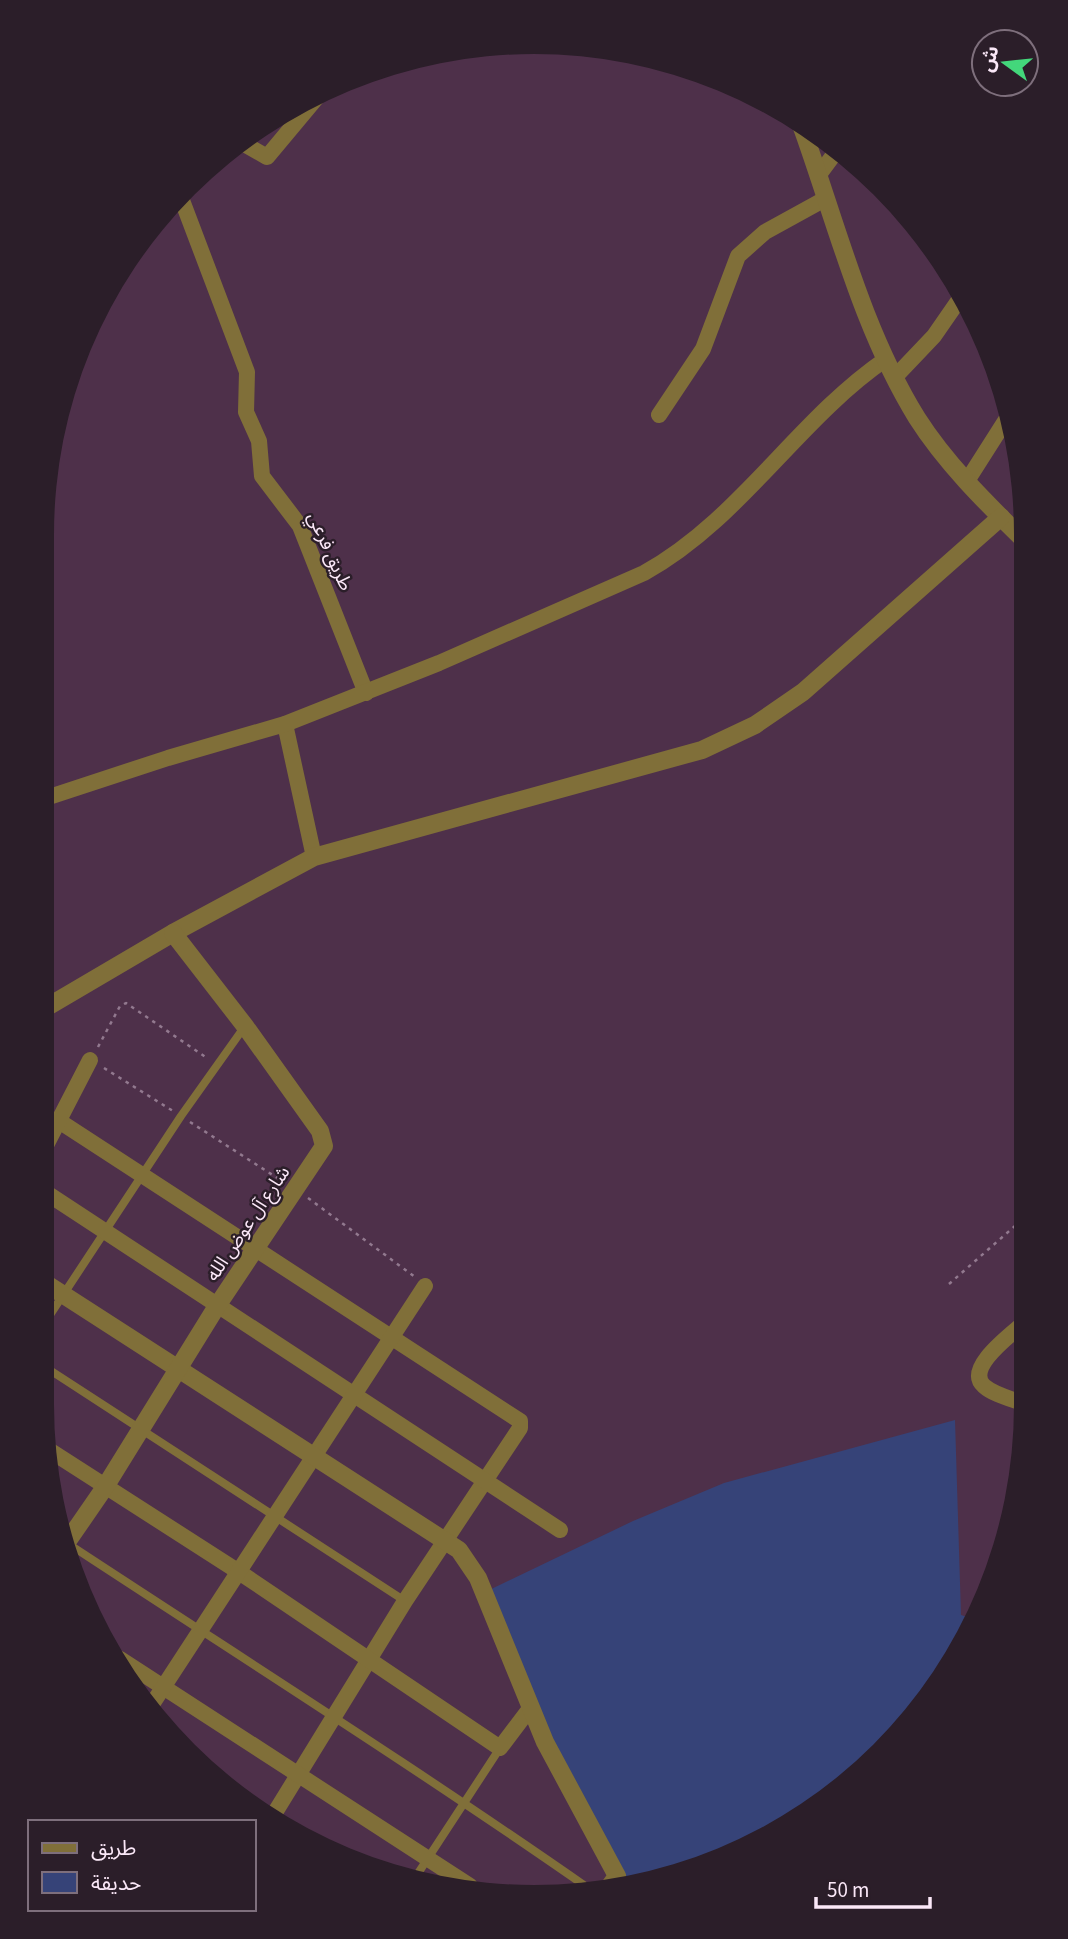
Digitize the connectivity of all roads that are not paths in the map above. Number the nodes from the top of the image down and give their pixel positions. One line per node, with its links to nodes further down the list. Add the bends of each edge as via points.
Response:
1 (303, 114): 3 (street, via 267,157)
2 (805, 138): 5 (street)
3 (250, 147)
4 (832, 158): 5 (street)
5 (818, 176): 6 (street)
6 (825, 199): 9 (street); 11 (street, via 742,250 703,349)
7 (184, 206): 16 (street, طريق فرعي, via 247,372 246,412 259,441 262,475 300,526)
8 (955, 305): 10 (street)
9 (886, 359): 10 (street); 16 (street, via 846,390 738,500 669,559 626,582)
10 (895, 377): 13 (street, via 919,421)
11 (659, 415)
12 (1001, 427): 13 (street)
13 (967, 481): 14 (street)
14 (1001, 517): 15 (street); 19 (street, via 803,692 742,733 667,761)
15 (1014, 530)
16 (366, 692): 17 (street)
17 (285, 724): 18 (street); 19 (street)
18 (54, 795)
19 (314, 857): 20 (street)
20 (173, 933): 21 (street); 22 (street, شارع آل عوض الله)
21 (54, 1003)
22 (245, 1026): 26 (lane); 29 (street, شارع آل عوض الله, via 323,1136 322,1150)
23 (90, 1060): 24 (street)
24 (59, 1121): 25 (street); 26 (street)
25 (54, 1130)
26 (144, 1174): 28 (lane); 29 (street)
27 (54, 1199): 28 (street)
28 (104, 1233): 32 (lane); 33 (street)
29 (254, 1249): 33 (street, شارع آل عوض الله); 36 (street)
30 (425, 1286): 36 (street)
31 (54, 1289): 32 (street)
32 (62, 1295): 34 (lane); 37 (street)
33 (217, 1306): 37 (street, شارع آل عوض الله); 39 (street)
34 (54, 1308)
35 (1014, 1332): 40 (street, via 978,1370 983,1386)
36 (391, 1337): 39 (street); 44 (street, via 519,1419 520,1429)
37 (178, 1369): 41 (street, شارع آل عوض الله); 43 (street)
38 (54, 1373): 41 (lane)
39 (353, 1395): 43 (street); 44 (street)
40 (1014, 1400)
41 (141, 1428): 45 (street, شارع آل عوض الله); 46 (lane)
42 (57, 1455): 45 (street)
43 (314, 1456): 46 (street); 49 (street)
44 (485, 1481): 47 (street); 49 (street)
45 (105, 1487): 48 (street, شارع آل عوض الله); 51 (street)
46 (275, 1516): 51 (street); 52 (lane)
47 (560, 1530)
48 (72, 1533)
49 (446, 1541): 52 (street); 58 (street, via 465,1557 478,1578)
50 (78, 1551): 53 (lane)
51 (239, 1572): 53 (street); 54 (street)
52 (405, 1601): 54 (street)
53 (200, 1631): 56 (street); 59 (lane)
54 (370, 1660): 59 (street); 60 (street)
55 (132, 1668): 56 (street)
56 (162, 1688): 57 (street); 61 (street)
57 (155, 1700)
58 (531, 1707): 60 (street); 66 (street)
59 (334, 1715): 61 (street); 62 (lane)
60 (500, 1748): 62 (lane)
61 (297, 1774): 63 (street); 64 (street)
62 (464, 1802): 64 (lane); 68 (lane)
63 (276, 1810)
64 (427, 1858): 65 (lane); 67 (street)
65 (419, 1870)
66 (615, 1878)
67 (459, 1879)
68 (580, 1883)

